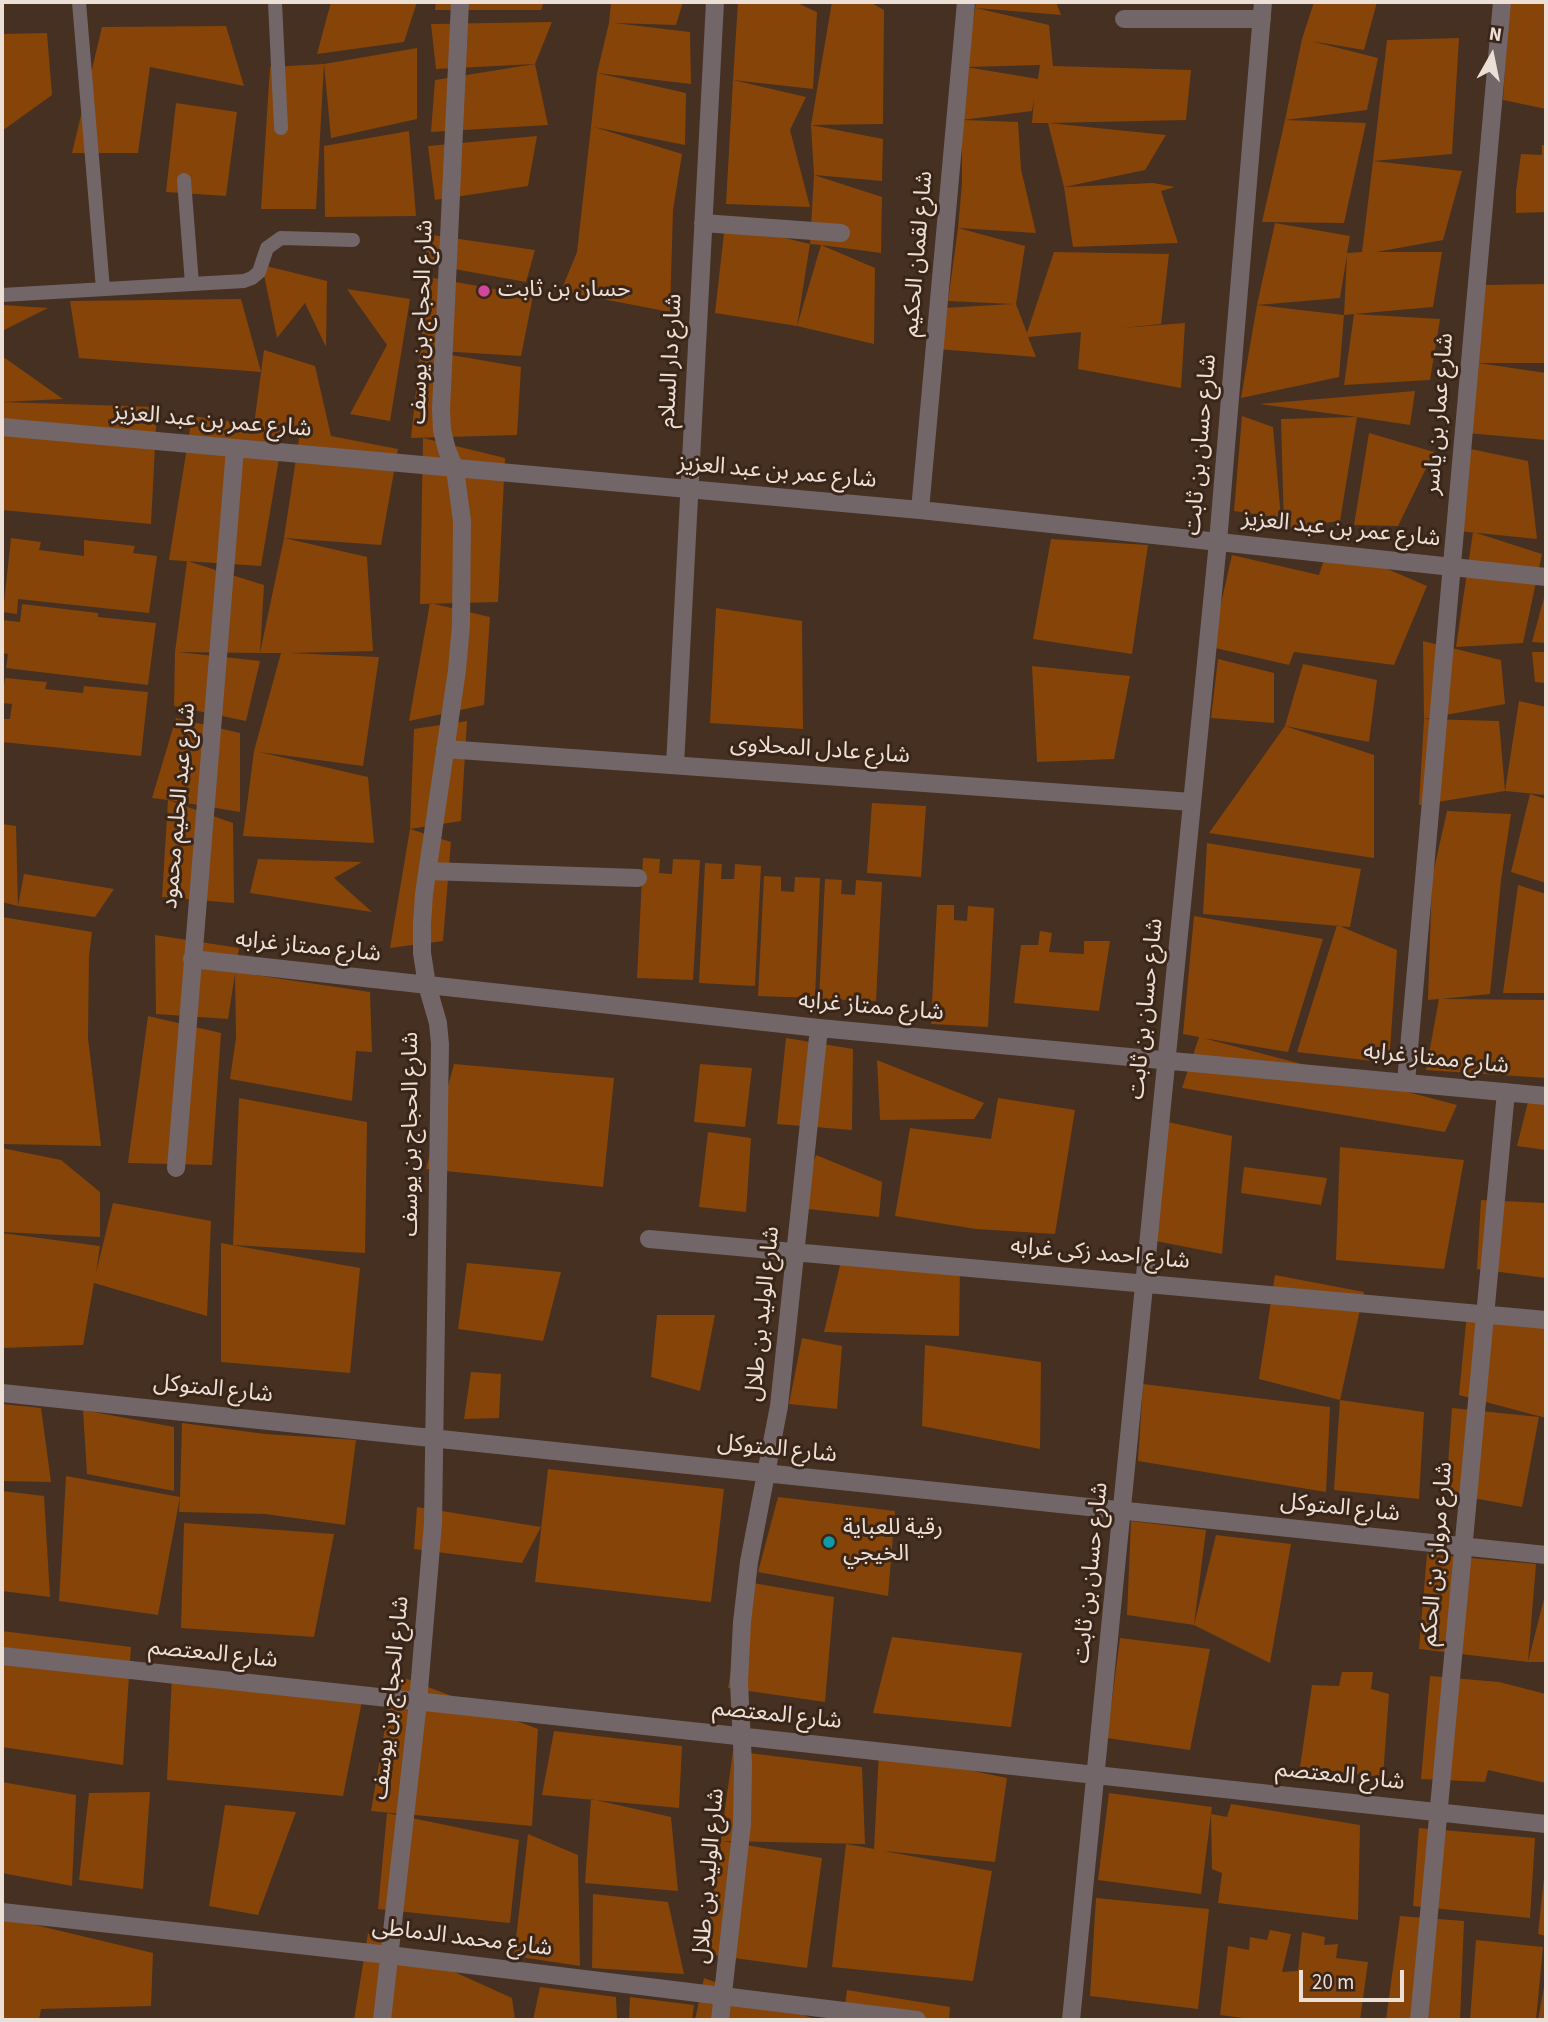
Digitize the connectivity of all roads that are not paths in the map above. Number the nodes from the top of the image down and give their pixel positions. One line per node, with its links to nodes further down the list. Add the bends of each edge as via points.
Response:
1 (79, 2): 15 (lane)
2 (275, 2): 9 (lane)
3 (460, 2): 19 (street, شارع الحجاج بن يوسف, via 441,409 442,430)
4 (715, 2): 11 (street, شارع دار السلام)
5 (967, 2): 21 (street, شارع لقمان الحكيم)
6 (1502, 2): 23 (street, شارع عمار بن ياسر)
7 (1263, 11): 8 (street); 22 (street, شارع حسان بن ثابت)
8 (1124, 19)
9 (282, 128)
10 (184, 180): 14 (lane)
11 (704, 223): 12 (street); 20 (street, شارع دار السلام)
12 (841, 233)
13 (353, 240): 14 (lane, via 281,238 267,248 252,278)
14 (192, 284): 15 (lane)
15 (103, 289): 16 (lane)
16 (2, 295)
17 (2, 427): 18 (street, شارع عمر بن عبد العزيز)
18 (235, 449): 19 (street, شارع عمر بن عبد العزيز); 30 (street, شارع عبد الحليم محمود)
19 (455, 470): 20 (street, شارع عمر بن عبد العزيز); 25 (street, شارع الحجاج بن يوسف, via 462,522 461,612)
20 (690, 490): 21 (street, شارع عمر بن عبد العزيز); 26 (street, شارع دار السلام)
21 (920, 510): 22 (street, شارع عمر بن عبد العزيز)
22 (1218, 542): 23 (street, شارع عمر بن عبد العزيز); 27 (street, شارع حسان بن ثابت)
23 (1450, 566): 24 (street, شارع عمر بن عبد العزيز); 34 (street, شارع عمار بن ياسر)
24 (1546, 577)
25 (445, 749): 26 (street, شارع عادل المحلاوى); 28 (street, شارع الحجاج بن يوسف)
26 (675, 765): 27 (street, شارع عادل المحلاوى)
27 (1192, 802): 33 (street, شارع حسان بن ثابت)
28 (428, 871): 29 (street); 31 (street, شارع الحجاج بن يوسف, via 422,924)
29 (638, 878)
30 (192, 960): 31 (street, شارع ممتاز غرابه); 37 (street, شارع عبد الحليم محمود)
31 (427, 985): 32 (street, شارع ممتاز غرابه); 44 (street, شارع الحجاج بن يوسف, via 440,1044)
32 (819, 1028): 33 (street, شارع ممتاز غرابه); 39 (street, شارع الوليد بن طلال)
33 (1167, 1060): 34 (street, شارع ممتاز غرابه); 40 (street, شارع حسان بن ثابت)
34 (1406, 1082): 35 (street, شارع ممتاز غرابه)
35 (1506, 1092): 36 (street, شارع ممتاز غرابه); 41 (street, شارع مروان بن الحكم)
36 (1546, 1096)
37 (176, 1168)
38 (649, 1239): 39 (street, شارع احمد زكى غرابه)
39 (795, 1252): 40 (street, شارع احمد زكى غرابه); 45 (street, شارع الوليد بن طلال)
40 (1145, 1284): 41 (street, شارع احمد زكى غرابه); 46 (street, شارع حسان بن ثابت)
41 (1485, 1315): 42 (street, شارع احمد زكى غرابه); 47 (street, شارع مروان بن الحكم)
42 (1546, 1320)
43 (2, 1393): 44 (street, شارع المتوكل)
44 (434, 1438): 45 (street, شارع المتوكل); 50 (street, شارع الحجاج بن يوسف, via 433,1523)
45 (768, 1473): 46 (street, شارع المتوكل); 51 (street, شارع الوليد بن طلال, via 742,1622)
46 (1122, 1511): 47 (street, شارع المتوكل); 52 (street, شارع حسان بن ثابت)
47 (1463, 1547): 48 (street, شارع المتوكل); 53 (street, شارع مروان بن الحكم)
48 (1546, 1555)
49 (2, 1656): 50 (street, شارع المعتصم)
50 (418, 1702): 51 (street, شارع المعتصم); 56 (street, شارع الحجاج بن يوسف)
51 (741, 1736): 52 (street, شارع المعتصم); 57 (street, شارع الوليد بن طلال, via 742,1824)
52 (1096, 1775): 53 (street, شارع المعتصم); 61 (street, شارع حسان بن ثابت)
53 (1438, 1812): 54 (street, شارع المعتصم); 62 (street, شارع مروان بن الحكم)
54 (1546, 1824)
55 (2, 1912): 56 (street, شارع محمد الدماطى)
56 (389, 1955): 57 (street, شارع محمد الدماطى); 58 (street, شارع الحجاج بن يوسف)
57 (723, 1995): 59 (street, شارع الوليد بن طلال); 60 (street, شارع محمد الدماطى)
58 (382, 2020)
59 (720, 2020)
60 (917, 2020)
61 (1071, 2020)
62 (1419, 2020)

